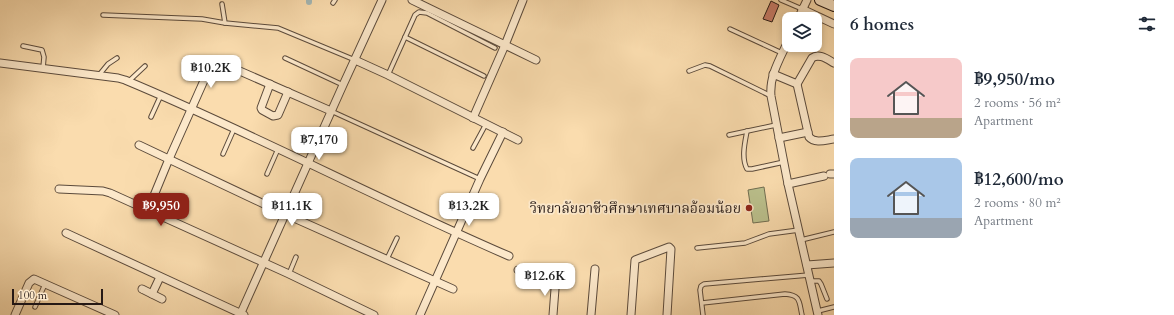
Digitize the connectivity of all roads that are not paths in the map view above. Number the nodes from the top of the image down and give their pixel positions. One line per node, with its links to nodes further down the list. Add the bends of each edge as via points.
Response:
1 (382, 0): 22 (street)
2 (412, 0): 16 (street)
3 (523, 0): 16 (street)
4 (781, 0): 9 (lane)
5 (806, 0): 9 (street)
6 (820, 0): 8 (main road)
7 (222, 4): 12 (lane)
8 (834, 6)
9 (802, 9): 10 (street); 13 (street)
10 (801, 12)
11 (103, 16): 12 (lane)
12 (225, 23): 22 (lane, via 278,28)
13 (834, 24)
14 (730, 29): 19 (lane)
15 (405, 37): 18 (lane, via 415,15 422,12); 31 (lane); 32 (lane)
16 (505, 45): 23 (street); 43 (street)
17 (23, 46): 27 (lane, via 42,50)
18 (495, 48)
19 (782, 53): 29 (street)
20 (117, 58): 30 (lane)
21 (285, 58): 36 (lane)
22 (355, 60): 31 (street); 36 (street)
23 (536, 60)
24 (834, 62): 35 (street, via 815,56)
25 (0, 63): 27 (street)
26 (145, 66): 33 (lane)
27 (43, 68): 30 (street)
28 (689, 71): 39 (lane, via 700,66 710,66)
29 (773, 74): 35 (street); 39 (street)
30 (99, 75): 33 (street)
31 (388, 75): 43 (street)
32 (484, 76)
33 (129, 81): 38 (street)
34 (270, 84): 37 (street); 37 (street, via 261,108 273,116 278,115); 40 (street, via 226,65 214,64 210,67)
35 (797, 84): 49 (street)
36 (343, 85): 41 (street)
37 (288, 92): 41 (street)
38 (161, 95): 40 (street); 42 (lane)
39 (771, 96): 45 (street)
40 (192, 109): 46 (street); 58 (street)
41 (331, 111): 60 (street); 63 (lane)
42 (151, 117)
43 (473, 118): 44 (street)
44 (486, 124): 48 (street); 55 (lane)
45 (776, 125): 47 (lane); 51 (street)
46 (234, 129): 56 (street); 57 (lane)
47 (747, 131): 50 (lane); 59 (lane, via 744,149 744,164 747,169)
48 (503, 132): 53 (street); 63 (street)
49 (808, 132): 51 (street); 52 (street, via 811,139 816,141)
50 (729, 135)
51 (779, 138): 59 (street)
52 (834, 139)
53 (518, 140)
54 (140, 146): 58 (street)
55 (474, 148)
56 (278, 149): 60 (street); 61 (lane)
57 (223, 154)
58 (169, 159): 66 (street); 67 (street)
59 (784, 162): 64 (street)
60 (308, 163): 67 (street); 71 (street)
61 (267, 174)
62 (829, 175): 64 (street)
63 (480, 179): 71 (street)
64 (788, 184): 68 (street)
65 (59, 189): 66 (street, via 104,191)
66 (148, 210): 78 (street)
67 (286, 214): 77 (street); 78 (street)
68 (799, 230): 73 (street); 74 (lane, via 769,234 745,243)
69 (834, 232): 73 (lane)
70 (66, 233): 84 (street)
71 (456, 233): 75 (street); 86 (street)
72 (397, 238): 77 (lane)
73 (801, 240): 80 (street)
74 (697, 248)
75 (509, 256)
76 (296, 257): 83 (lane)
77 (387, 260): 86 (street)
78 (263, 262): 83 (street); 97 (street)
79 (834, 263): 80 (street)
80 (807, 265): 85 (street)
81 (595, 269): 103 (street)
82 (518, 270): 102 (street, via 549,271 556,276)
83 (289, 274): 100 (street)
84 (160, 276): 90 (street); 97 (street)
85 (810, 278): 91 (lane, via 822,284); 93 (lane, via 704,284 700,290); 96 (street)
86 (434, 281): 89 (street); 101 (street)
87 (45, 284): 94 (lane); 98 (street, via 34,279 31,281); 99 (street)
88 (142, 289): 90 (street)
89 (453, 289)
90 (152, 294): 92 (street)
91 (826, 298)
92 (162, 299)
93 (702, 303): 106 (lane); 107 (lane, via 785,294 796,296)
94 (35, 306)
95 (834, 307): 96 (lane)
96 (818, 313)
97 (242, 314)
98 (15, 315)
99 (115, 315)
100 (374, 315)
101 (420, 315)
102 (553, 315)
103 (591, 315)
104 (631, 315): 105 (street, via 635,260 669,247 671,249)
105 (667, 315)
106 (703, 315)
107 (802, 315)

